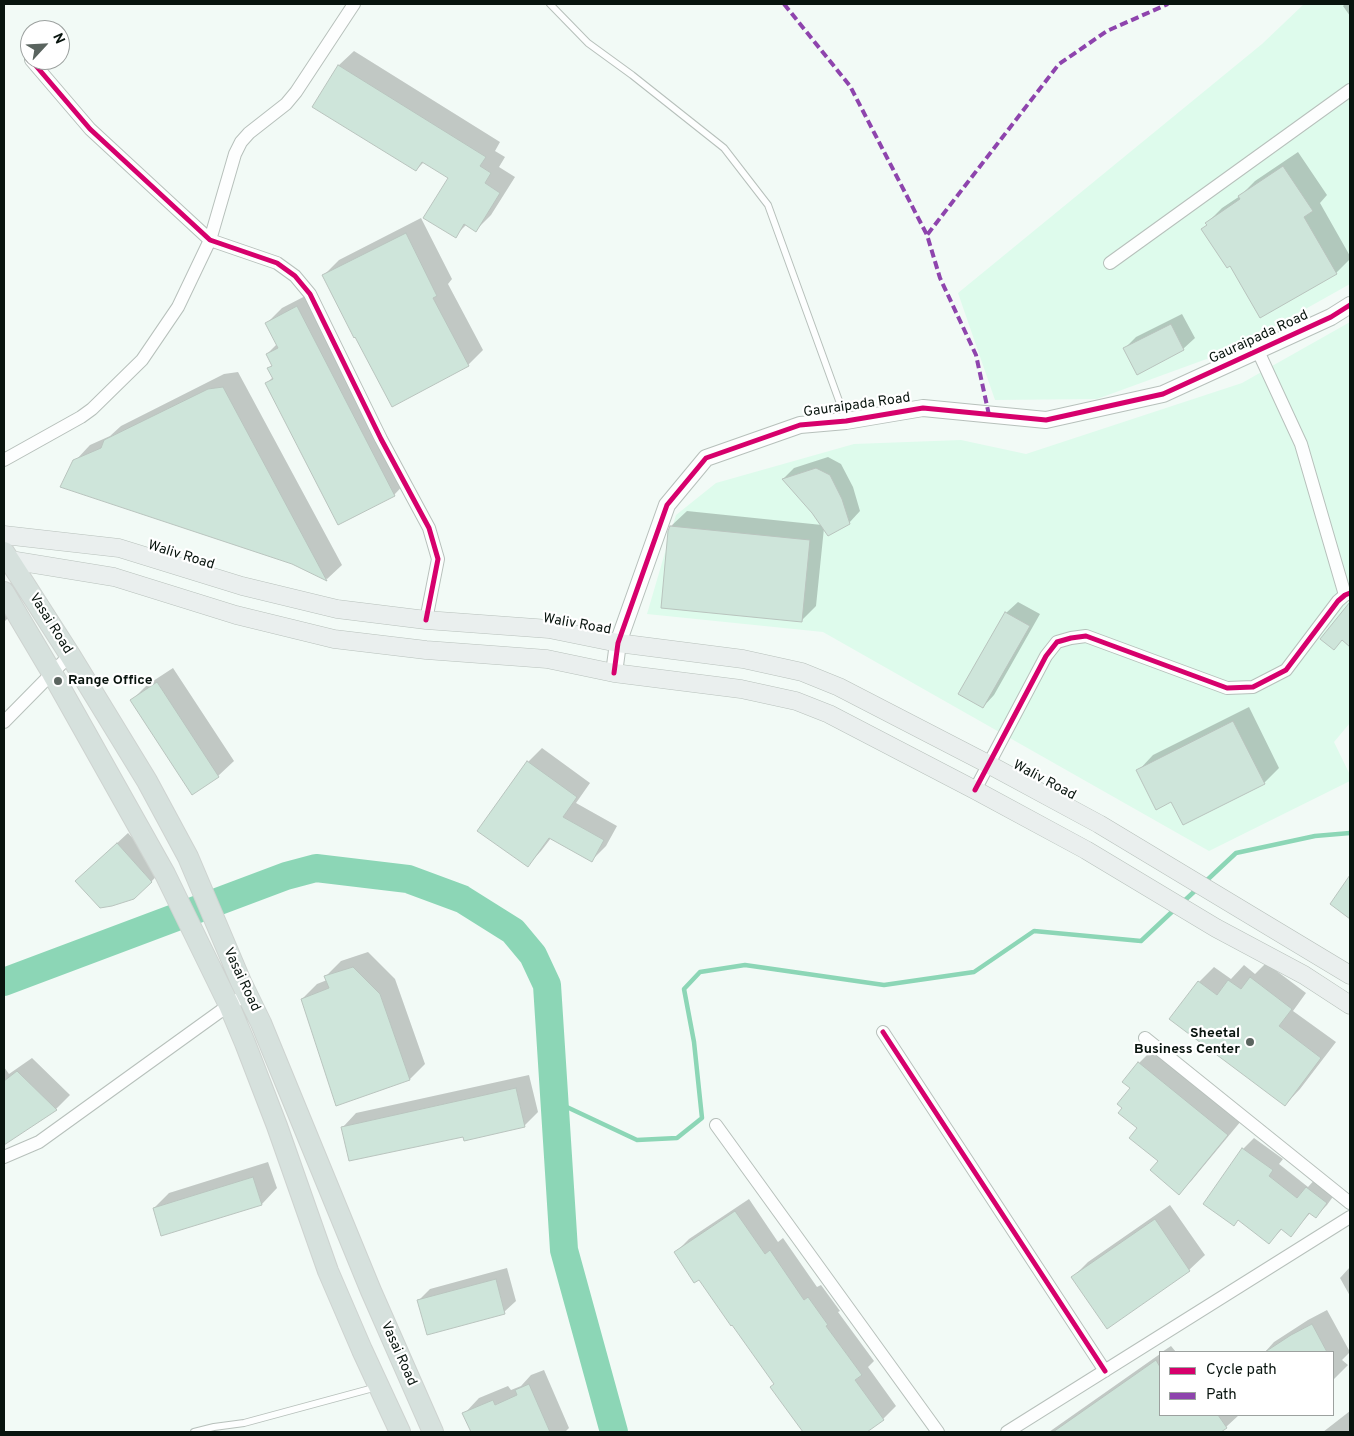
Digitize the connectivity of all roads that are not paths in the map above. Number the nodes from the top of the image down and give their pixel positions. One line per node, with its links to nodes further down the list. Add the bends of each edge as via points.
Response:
1 (354, 4): 5 (street, via 296,92 241,142)
2 (550, 4): 9 (lane, via 588,43 724,148 768,205)
3 (40, 70): 5 (street, via 90,128)
4 (1350, 90): 6 (street)
5 (210, 240): 10 (street, via 178,307 142,360 81,417); 15 (street, via 277,263 295,276 310,294 380,439 429,528 438,559)
6 (1110, 263)
7 (1350, 305): 8 (street, Gauraipada Road)
8 (1258, 351): 9 (street, Gauraipada Road, via 1163,394 1046,420 923,408); 14 (street, via 1301,444)
9 (846, 421): 16 (street, Gauraipada Road, via 800,424 706,458 667,505)
10 (4, 460)
11 (4, 535): 15 (main road, Waliv Road, via 119,548 242,586 337,609)
12 (6, 557): 17 (main road, Vasai Road); 19 (main road, via 114,577 236,615 334,639 548,659)
13 (4, 592): 18 (main road, Vasai Road)
14 (1348, 594): 21 (street, via 1338,601 1286,670 1254,687 1227,688 1086,636 1057,642 1046,656)
15 (426, 620): 16 (main road, Waliv Road, via 549,629)
16 (618, 643): 19 (street, Gauraipada Road); 21 (main road, Waliv Road, via 743,659 802,672 839,687)
17 (70, 655): 18 (street); 24 (main road, Vasai Road, via 147,781 188,857)
18 (52, 673): 20 (street); 25 (main road, Vasai Road, via 165,874)
19 (614, 673): 22 (main road, via 741,689 796,701 829,714)
20 (4, 722)
21 (988, 764): 22 (street); 23 (main road, Waliv Road, via 1099,824)
22 (974, 790): 26 (main road, via 1086,850 1216,928 1304,975)
23 (1350, 976)
24 (244, 989): 25 (street); 37 (main road, Vasai Road)
25 (229, 1005): 30 (street, via 39,1142); 34 (main road, Vasai Road, via 246,1042 328,1271)
26 (1350, 1005)
27 (883, 1032): 33 (street)
28 (1145, 1038): 31 (street)
29 (716, 1125): 38 (street)
30 (4, 1158)
31 (1350, 1203)
32 (1350, 1217): 33 (street)
33 (1105, 1371): 39 (street)
34 (379, 1387): 35 (lane, via 244,1423); 36 (main road, Vasai Road)
35 (194, 1432)
36 (400, 1432)
37 (433, 1432)
38 (938, 1432)
39 (1007, 1432)

